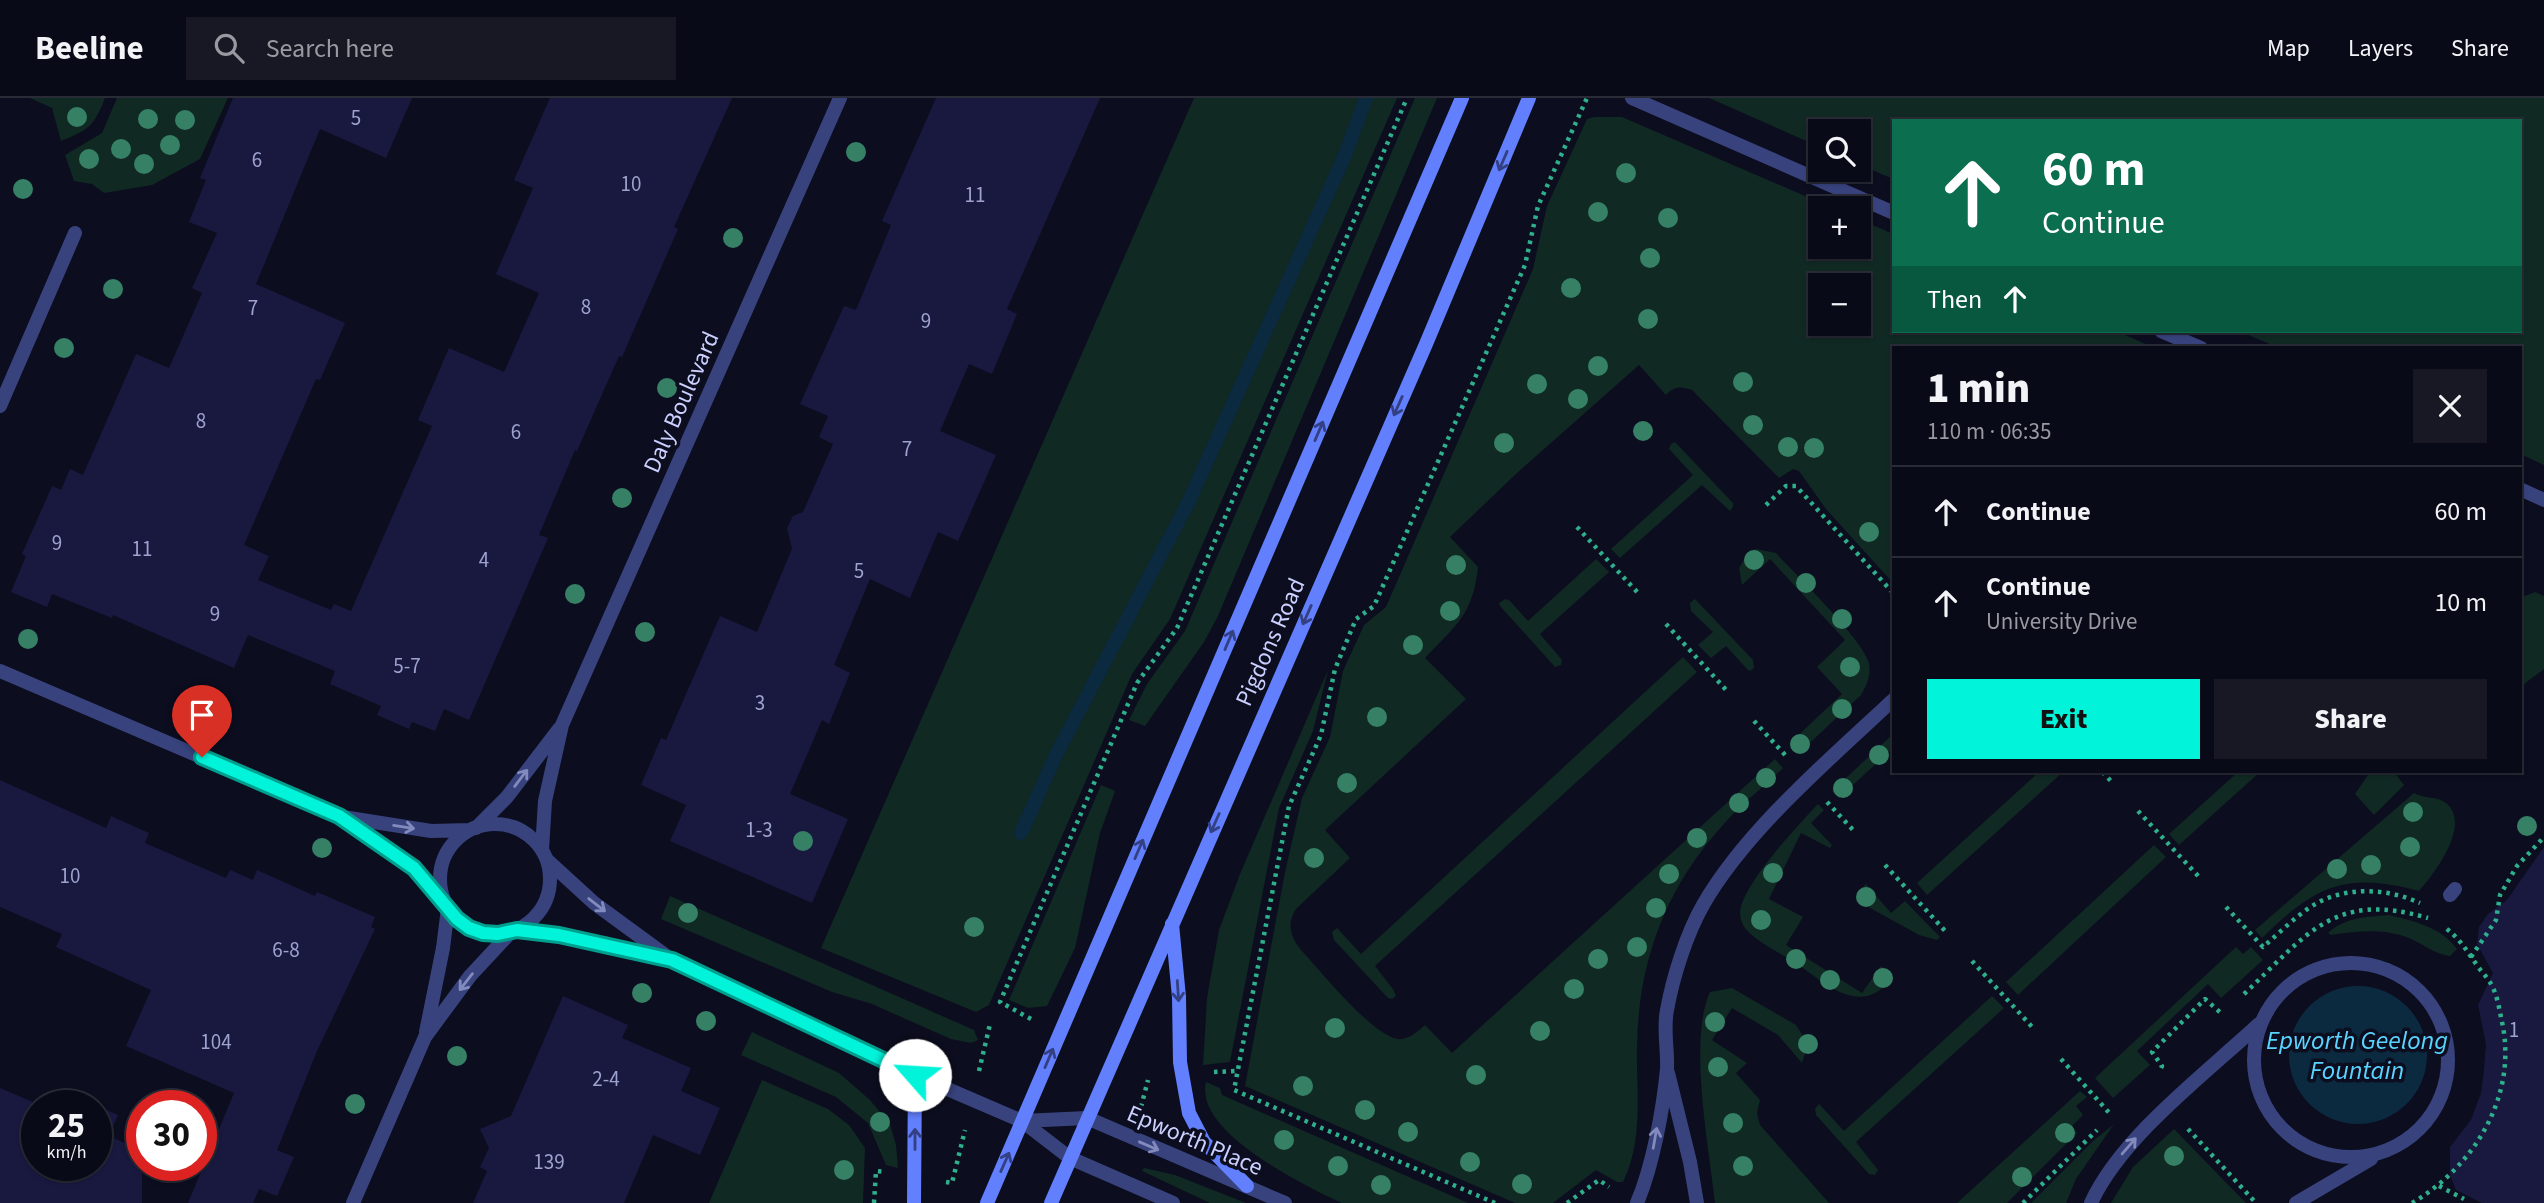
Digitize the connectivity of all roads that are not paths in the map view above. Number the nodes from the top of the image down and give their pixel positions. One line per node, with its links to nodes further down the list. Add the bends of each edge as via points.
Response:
1 (840, 98): 14 (street, Daly Boulevard)
2 (1462, 98): 27 (street, Pigdons Road, one-way to 2)
3 (1529, 98): 19 (street, Pigdons Road, one-way to 19)
4 (1632, 98): 5 (street)
5 (1892, 212)
6 (75, 233): 9 (street)
7 (2166, 333): 8 (street)
8 (2196, 346)
9 (0, 406)
10 (2522, 490): 11 (street)
11 (2544, 500)
12 (0, 671): 15 (street)
13 (1892, 701): 24 (street, via 1744,848 1702,907 1675,975 1666,1014)
14 (562, 725): 16 (street, Daly Boulevard, one-way to 14, via 508,797); 17 (street, Daly Boulevard, via 545,801)
15 (339, 816): 16 (street, one-way to 16, via 431,831); 18 (street, via 414,868)
16 (473, 829): 17 (street, via 494,824 512,827 529,836); 18 (street, via 446,853 440,888)
17 (544, 855): 20 (street, via 550,873 546,901 529,923); 21 (street, one-way to 21, via 594,903)
18 (447, 906): 20 (street, via 457,919 476,930); 23 (street)
19 (1172, 923): 26 (street, Pigdons Road); 30 (street, one-way to 30, via 1180,1062 1189,1113 1203,1142)
20 (514, 931): 21 (street, via 559,935); 23 (street, one-way to 23, via 471,976)
21 (672, 960): 25 (street)
22 (2259, 1024): 28 (street, via 2253,1055 2257,1087 2271,1115 2292,1138 2320,1152 2352,1157); 28 (street, via 2275,997 2299,977 2328,964 2360,962 2390,970 2418,988 2438,1014 2449,1046 2447,1079 2435,1110 2413,1135); 39 (street, one-way to 22, via 2131,1143)
23 (425, 1037): 31 (street)
24 (1667, 1068): 37 (street, one-way to 24, via 1650,1166); 38 (street)
25 (915, 1075): 27 (street); 32 (street, one-way to 25)
26 (1087, 1118): 27 (street); 29 (street, Pigdons Road); 30 (street, Epworth Place, one-way to 30)
27 (1022, 1121): 29 (street); 33 (street, Pigdons Road, one-way to 27)
28 (2385, 1152): 40 (street)
29 (1070, 1158): 34 (street, Pigdons Road); 35 (street)
30 (1247, 1186): 36 (street, Epworth Place)
31 (353, 1203)
32 (914, 1203)
33 (987, 1203)
34 (1051, 1203)
35 (1173, 1203)
36 (1285, 1203)
37 (1637, 1203)
38 (1696, 1203)
39 (2091, 1203)
40 (2296, 1203)

